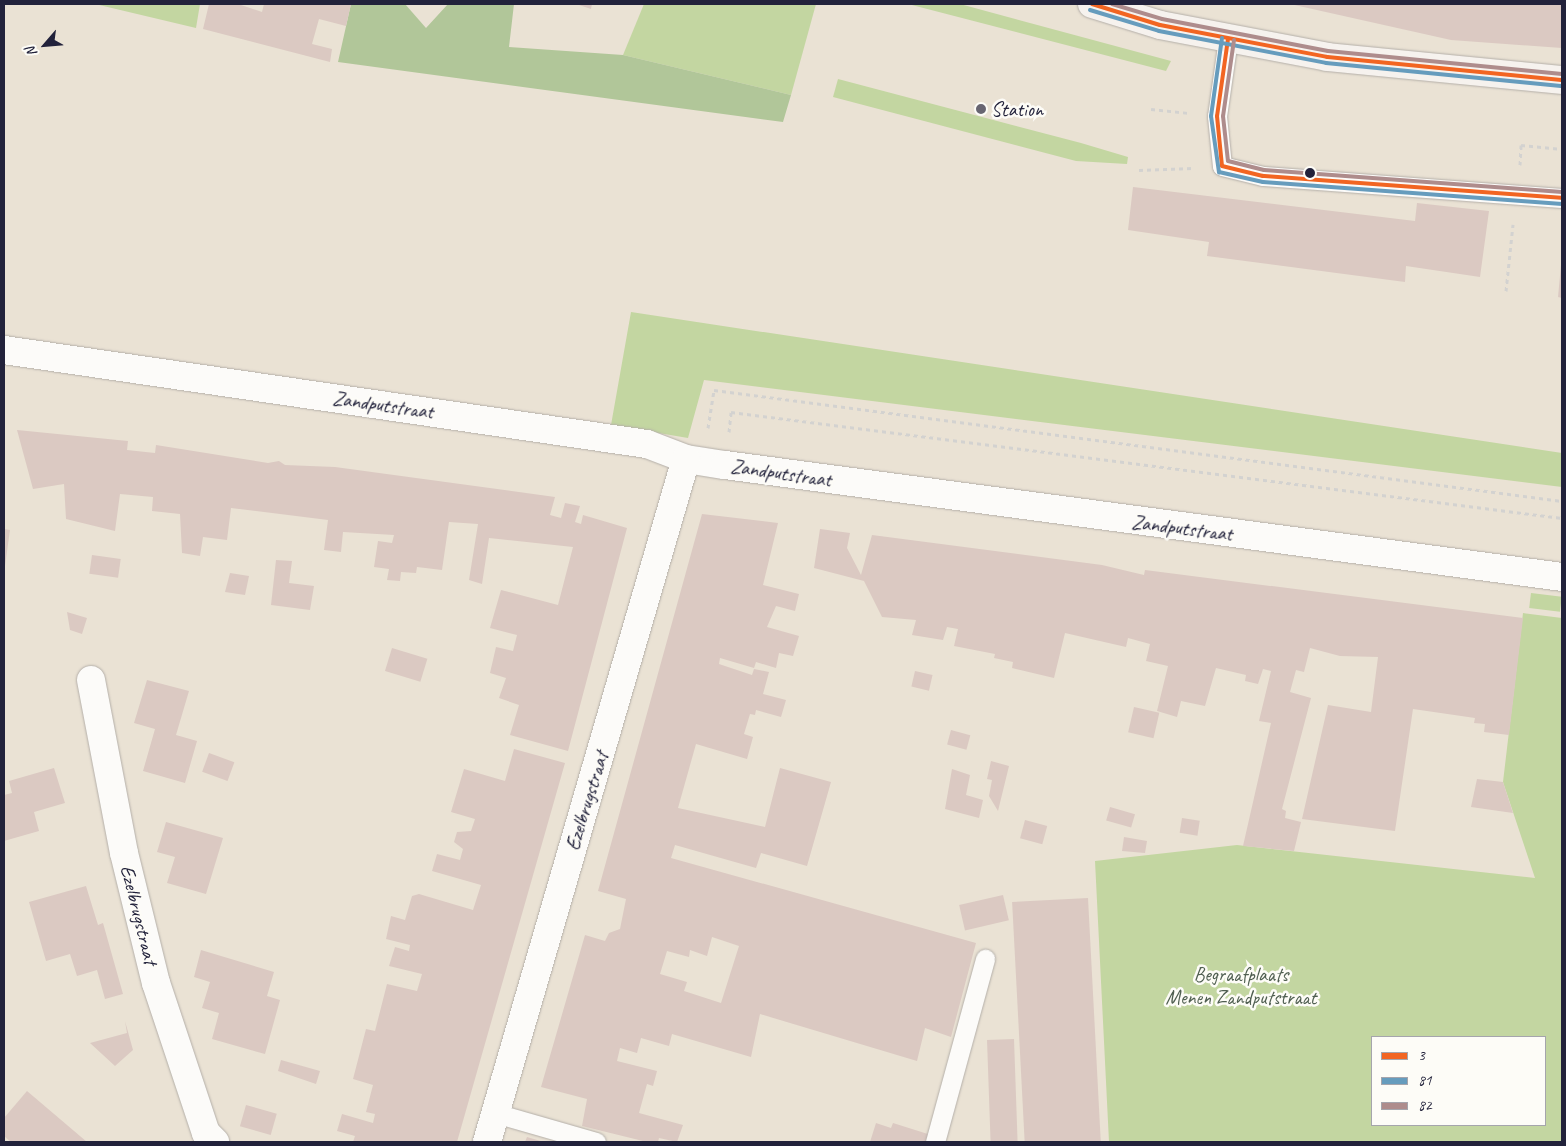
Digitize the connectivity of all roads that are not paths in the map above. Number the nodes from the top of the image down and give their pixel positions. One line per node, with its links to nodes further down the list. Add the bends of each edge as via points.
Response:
1 (1092, 4): 2 (street, via 1160,25)
2 (1228, 39): 3 (street, via 1328,57); 4 (lane, via 1217,116 1222,166 1263,176)
3 (1562, 80)
4 (1562, 198)
5 (4, 350): 6 (street, Zandputstraat, via 647,444)
6 (705, 462): 7 (street, Zandputstraat); 10 (street, Ezelbrugstraat)
7 (1562, 577)
8 (91, 680): 11 (street, Ezelbrugstraat, via 124,854 156,983 206,1133)
9 (985, 959): 14 (lane)
10 (495, 1113): 12 (street, Ezelbrugstraat); 13 (lane)
11 (214, 1142)
12 (487, 1142)
13 (596, 1142)
14 (935, 1142)

